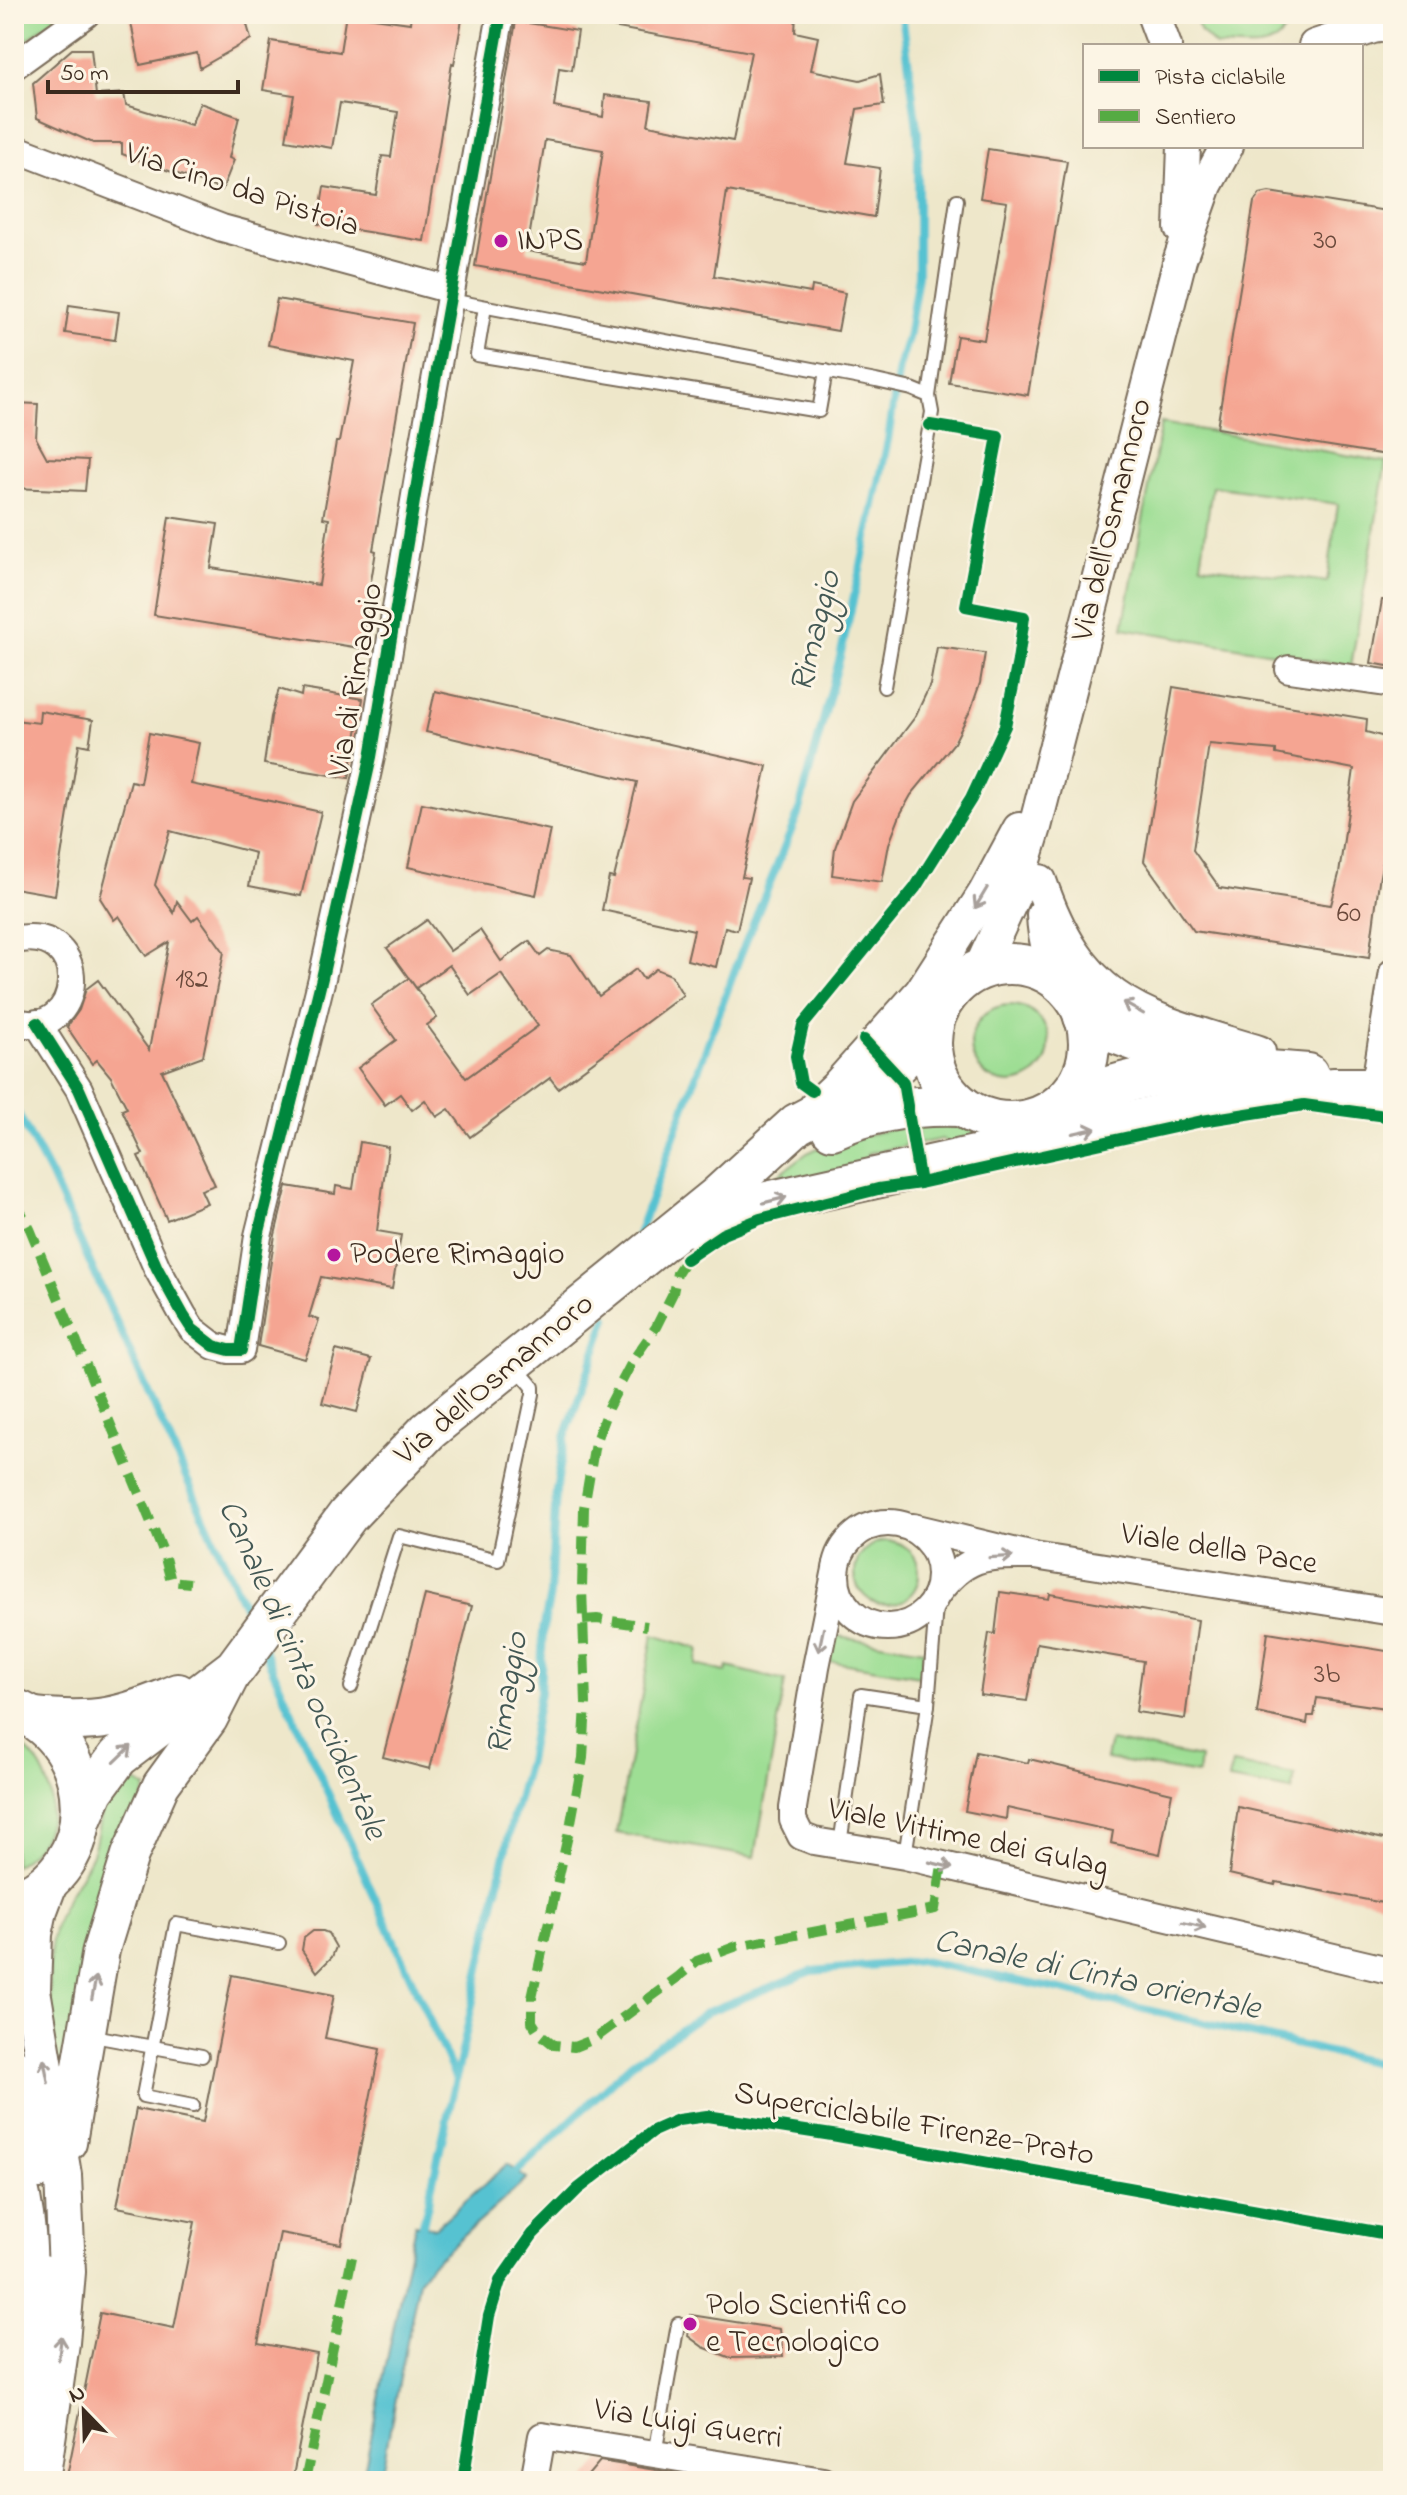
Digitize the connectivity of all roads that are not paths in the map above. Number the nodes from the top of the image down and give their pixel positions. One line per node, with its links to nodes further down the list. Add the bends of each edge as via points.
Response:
1 (86, 14): 9 (street)
2 (501, 14): 15 (street, Via di Rimaggio)
3 (1153, 14): 6 (street)
4 (1325, 14): 7 (street)
5 (1393, 24): 8 (street)
6 (1164, 44)
7 (1316, 44)
8 (1321, 44)
9 (14, 66)
10 (14, 148): 15 (street, Via Cino da Pistoia, via 222,228)
11 (1184, 148): 14 (street, Via dell'Osmannoro)
12 (1226, 148): 14 (street, Via dell'Osmannoro, via 1206,185)
13 (957, 200): 18 (lane)
14 (1180, 259): 22 (street, Via dell'Osmannoro)
15 (450, 295): 16 (lane); 30 (street, Via di Rimaggio, via 371,757 258,1236 241,1350 214,1346 192,1329 157,1268 79,1089)
16 (485, 307): 17 (lane); 17 (lane, via 477,355 819,411)
17 (826, 371): 18 (lane)
18 (929, 396): 21 (lane, via 932,412)
19 (1289, 669): 20 (street)
20 (1393, 684)
21 (884, 687)
22 (1046, 781): 23 (street, Via dell'Osmannoro); 36 (street, Via dell'Osmannoro, one-way to 36, via 984,894 921,992)
23 (1035, 827): 24 (street, Via dell'Osmannoro); 26 (street, Via dell'Osmannoro, via 1015,893)
24 (1040, 881): 28 (street, Via dell'Osmannoro, via 1044,933); 32 (street, one-way to 24, via 1144,1014 1111,995 1065,940)
25 (14, 940): 30 (street, via 43,940 56,947 71,970 69,998 61,1010 50,1019)
26 (979, 971): 28 (main road, Via dell'Osmannoro, via 1023,965); 31 (main road, Via dell'Osmannoro, via 948,994)
27 (1393, 972): 33 (street)
28 (1062, 984): 29 (main road, Via dell'Osmannoro)
29 (1084, 1017): 32 (main road, via 1142,1043); 35 (main road, Via dell'Osmannoro, via 1089,1042 1085,1068 1073,1091)
30 (25, 1022)
31 (932, 1029): 34 (main road, via 940,1080); 36 (main road, Via dell'Osmannoro, via 882,1079)
32 (1259, 1052): 33 (main road)
33 (1389, 1082): 35 (main road, via 1216,1069 1138,1079); 38 (main road, one-way to 33, via 767,1202 1201,1106)
34 (962, 1106): 35 (main road, Via dell'Osmannoro, via 979,1116 1017,1122); 37 (main road, Via dell'Osmannoro, via 907,1107 866,1115 806,1141)
35 (1054, 1109)
36 (797, 1124): 37 (main road, Via dell'Osmannoro)
37 (718, 1196): 38 (main road, Via dell'Osmannoro)
38 (661, 1242): 39 (main road, Via dell'Osmannoro)
39 (511, 1361): 45 (main road, Via dell'Osmannoro, via 428,1431 348,1515); 46 (lane, via 533,1394 498,1560 399,1536)
40 (899, 1524): 41 (street, Viale della Pace); 42 (street, via 865,1528 847,1543); 43 (street, via 931,1545 940,1568)
41 (1034, 1556): 43 (street, Viale della Pace, one-way to 41, via 953,1574 978,1559); 44 (street, Viale della Pace)
42 (837, 1564): 43 (street, via 837,1587 844,1603 871,1624 910,1623); 50 (street, Viale Vittime dei Gulag, one-way to 50, via 793,1820 801,1836)
43 (937, 1594): 47 (lane)
44 (1393, 1612)
45 (239, 1664): 48 (main road, Via dell'Osmannoro, via 142,1710 101,1721); 49 (main road, Via dell'Osmannoro, one-way to 45, via 93,1791 118,1757); 56 (main road, one-way to 45, via 101,1950 130,1855 161,1785 209,1719)
46 (351, 1687)
47 (928, 1705): 50 (lane, via 861,1695); 51 (lane)
48 (24, 1714): 49 (main road, Via dell'Osmannoro, via 59,1741 75,1769)
49 (81, 1819): 52 (main road, Via dell'Osmannoro, via 68,1857)
50 (840, 1845): 51 (street, Viale Vittime dei Gulag)
51 (905, 1856): 55 (street, Viale Vittime dei Gulag, one-way to 55)
52 (51, 1878): 53 (main road, Via dell'Osmannoro); 62 (main road, Via dell'Osmannoro, one-way to 52, via 32,1990 34,1934)
53 (14, 1901)
54 (279, 1943): 57 (lane, via 176,1924)
55 (1393, 1971)
56 (85, 2035): 57 (lane); 62 (main road)
57 (152, 2047): 58 (lane); 60 (lane, via 143,2096)
58 (202, 2056)
59 (14, 2067): 64 (main road, via 32,2132 43,2210 40,2308)
60 (193, 2106)
61 (14, 2165): 64 (main road, via 29,2262)
62 (63, 2175): 67 (main road, Via dell'Osmannoro, one-way to 62, via 67,2272)
63 (678, 2324): 65 (lane)
64 (22, 2407): 66 (main road)
65 (655, 2454): 68 (street, Via Luigi Guerri, via 542,2436); 69 (street, Via Luigi Guerri)
66 (14, 2480)
67 (41, 2481)
68 (534, 2481)
69 (823, 2481)

